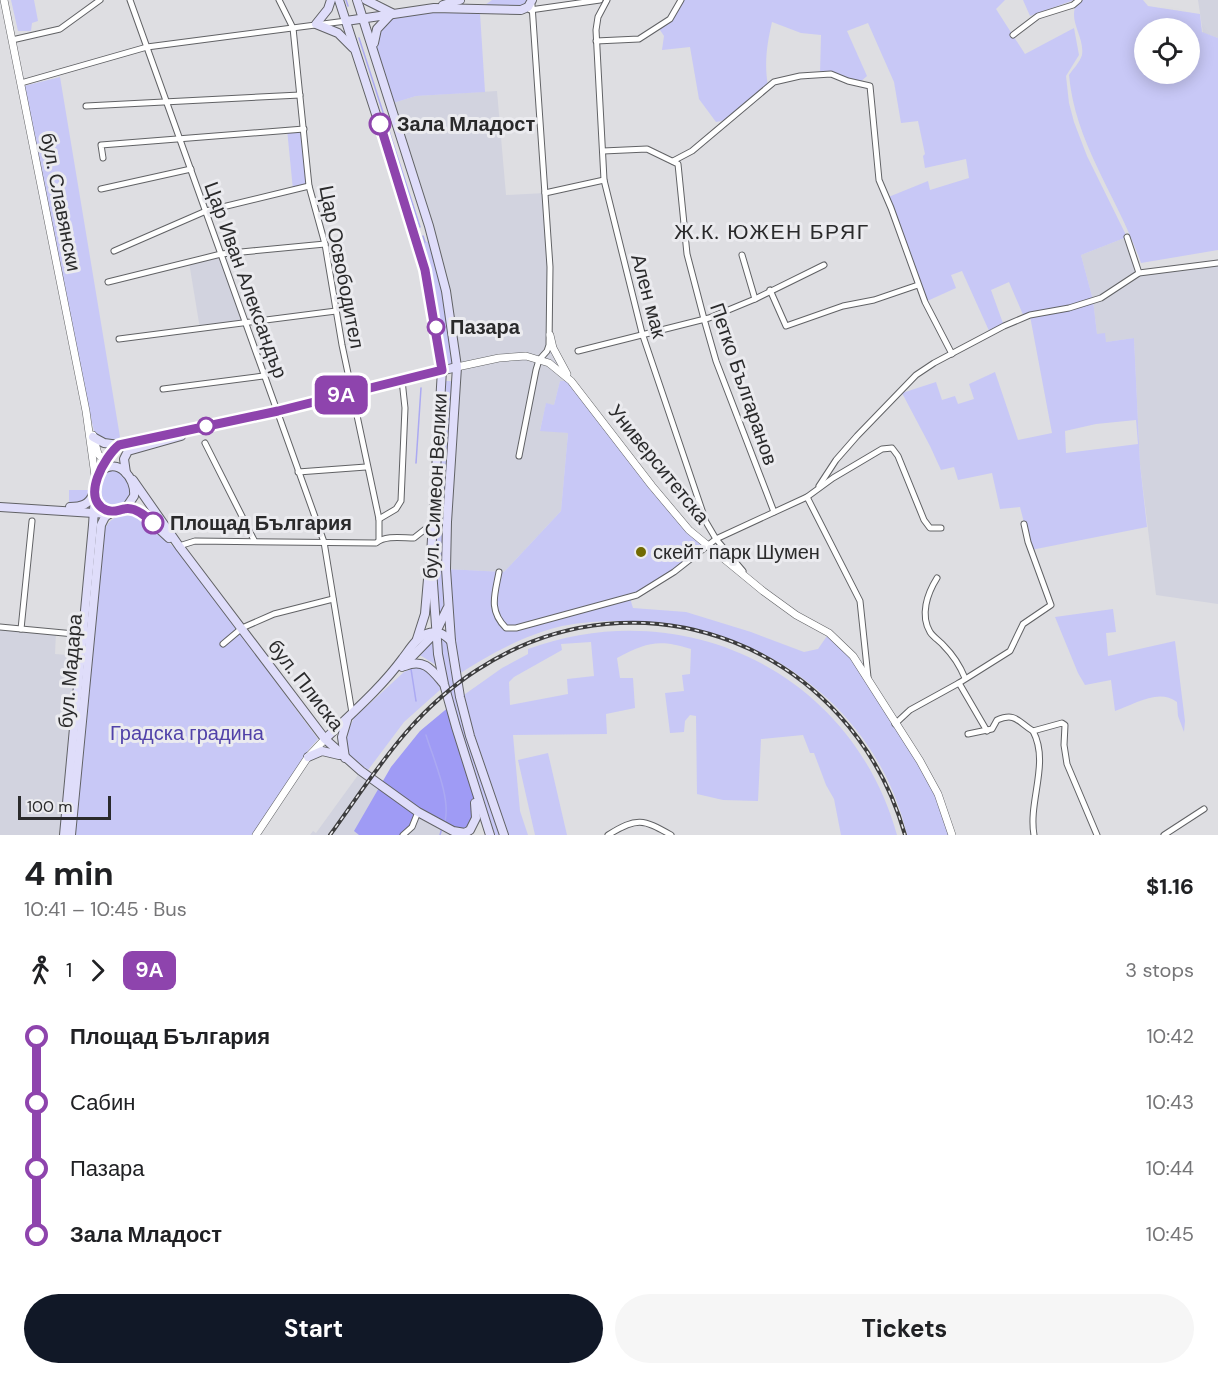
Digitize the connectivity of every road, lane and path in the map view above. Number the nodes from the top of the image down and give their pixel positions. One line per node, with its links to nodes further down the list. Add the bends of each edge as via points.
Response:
1 (4, 0): 24 (street, бул. Славянски)
2 (100, 0): 24 (street, via 60,29)
3 (130, 0): 26 (street, Цар Иван Александър)
4 (279, 0): 22 (street, Цар Освободител)
5 (331, 0): 21 (main road)
6 (339, 0): 20 (main road, бул. Симеон Велики)
7 (357, 0): 19 (main road, бул. Симеон Велики)
8 (366, 0): 18 (main road)
9 (460, 0): 15 (main road)
10 (532, 0): 16 (main road); 17 (street)
11 (600, 0): 17 (street)
12 (607, 0): 25 (street, Ален мак, via 598,17)
13 (681, 0): 25 (street, via 670,19 639,39)
14 (1079, 0): 23 (street, via 1038,16)
15 (434, 8): 16 (main road); 18 (main road)
16 (521, 10): 17 (street)
17 (531, 10): 42 (street)
18 (392, 13): 19 (main road); 28 (main road, via 374,33)
19 (363, 18): 20 (main road); 28 (main road, бул. Симеон Велики)
20 (346, 21): 21 (street); 27 (main road, бул. Симеон Велики)
21 (316, 24): 22 (street); 27 (main road, via 338,33)
22 (293, 28): 26 (street); 30 (street, Цар Освободител)
23 (1013, 35)
24 (12, 40): 29 (street, бул. Славянски)
25 (596, 41): 35 (street, Ален мак)
26 (147, 47): 29 (street); 31 (street, Цар Иван Александър)
27 (356, 51): 66 (main road, бул. Симеон Велики, via 425,270)
28 (375, 53): 65 (main road, бул. Симеон Велики, via 441,265)
29 (21, 83): 72 (street, бул. Славянски)
30 (300, 95): 31 (street); 33 (street, Цар Освободител)
31 (167, 102): 32 (street); 34 (street, Цар Иван Александър)
32 (86, 106)
33 (304, 129): 34 (street); 40 (street, Цар Освободител)
34 (180, 138): 36 (street, via 101,145); 38 (street, Цар Иван Александър)
35 (603, 151): 37 (street, via 647,148); 39 (street, Ален мак)
36 (103, 158)
37 (673, 161): 53 (street, via 692,152 774,82 831,74 870,86 879,180); 57 (street, Петко Българанов, via 679,168 684,233)
38 (191, 169): 41 (street); 43 (street, Цар Иван Александър)
39 (604, 180): 42 (street); 59 (street, Ален мак)
40 (309, 186): 43 (street); 45 (street, Цар Освободител)
41 (101, 189)
42 (545, 193): 60 (street)
43 (206, 211): 46 (street); 47 (street, Цар Иван Александър)
44 (1127, 237): 51 (street)
45 (325, 244): 47 (street); 56 (street, Цар Освободител)
46 (114, 251)
47 (221, 254): 52 (street); 58 (street, Цар Иван Александър)
48 (742, 255): 55 (street)
49 (1218, 263): 51 (street)
50 (824, 265): 54 (street)
51 (1139, 273): 63 (street, via 1101,298 1030,315)
52 (108, 282)
53 (918, 285): 54 (street, via 786,326); 63 (street)
54 (770, 290): 55 (street)
55 (755, 298): 57 (street)
56 (336, 311): 58 (street); 71 (street, Цар Освободител)
57 (704, 319): 59 (street); 91 (street, Петко Българанов, via 716,361)
58 (244, 323): 61 (street); 67 (street, Цар Иван Александър)
59 (642, 333): 62 (street); 99 (street, Ален мак, via 706,522)
60 (550, 334): 64 (street, via 547,351); 69 (street)
61 (119, 339)
62 (578, 351)
63 (952, 354): 85 (street, via 902,388 850,444)
64 (539, 360): 65 (street, via 513,356); 69 (street, Университетска); 78 (street)
65 (457, 367): 66 (main road); 110 (main road, бул. Симеон Велики, via 447,522)
66 (442, 370): 68 (main road); 96 (main road, бул. Симеон Велики)
67 (263, 376): 70 (street); 73 (street, Цар Иван Александър)
68 (402, 380): 71 (main road); 94 (street, via 402,501 396,510)
69 (571, 381): 104 (street, Университетска, via 670,508)
70 (163, 389)
71 (352, 392): 73 (main road); 80 (street, Цар Освободител)
72 (86, 411): 75 (street, бул. Славянски); 84 (street, бул. Славянски)
73 (278, 411): 74 (main road); 81 (street, Цар Иван Александър)
74 (213, 425): 77 (main road); 82 (main road, via 132,448 125,454)
75 (93, 437): 77 (main road); 79 (street, бул. Славянски, via 98,453)
76 (205, 443): 100 (street)
77 (119, 445): 79 (main road)
78 (519, 456)
79 (108, 464): 82 (main road); 84 (main road, via 100,471)
80 (366, 467): 81 (street); 94 (street, Цар Освободител)
81 (298, 472): 102 (street, Цар Иван Александър)
82 (126, 473): 83 (main road)
83 (133, 480): 90 (main road, via 135,496); 103 (main road, бул. Плиска)
84 (95, 485): 87 (main road); 89 (main road, via 89,502 80,507)
85 (816, 490): 86 (street); 98 (street, via 882,449 892,448 924,520 930,528)
86 (807, 497): 91 (street); 121 (street, via 860,601)
87 (95, 498): 92 (main road, бул. Мадара); 93 (main road, via 101,507)
88 (0, 507): 89 (main road)
89 (33, 508): 92 (main road)
90 (126, 508): 93 (main road); 103 (main road, бул. Плиска, via 142,513)
91 (774, 512): 99 (street)
92 (94, 513): 93 (main road); 115 (main road, бул. Мадара)
93 (113, 513): 115 (main road, бул. Мадара, via 101,525)
94 (379, 519): 101 (street, Цар Освободител)
95 (32, 521): 113 (street)
96 (433, 523): 101 (street, via 414,538); 105 (main road, бул. Симеон Велики)
97 (1024, 524): 119 (street, via 1051,605 1023,624 1010,651)
98 (941, 528)
99 (716, 539): 104 (street); 108 (street, Ален мак)
100 (254, 540): 102 (street); 103 (street, via 195,541)
101 (379, 540): 102 (street)
102 (324, 542): 109 (street, Цар Иван Александър)
103 (179, 546): 112 (main road, бул. Плиска)
104 (709, 546): 106 (street, via 637,595 516,628 506,628 495,613); 108 (street, Университетска)
105 (431, 555): 114 (main road, бул. Симеон Велики); 116 (main road, via 425,614)
106 (499, 572)
107 (938, 578): 119 (street, via 926,602 928,626)
108 (750, 580): 121 (street, Университетска, via 796,615 829,633 853,656)
109 (333, 599): 112 (street, via 274,614); 124 (street, Цар Иван Александър)
110 (448, 604): 114 (main road); 117 (main road, бул. Симеон Велики)
111 (0, 627): 113 (street)
112 (242, 628): 118 (street); 129 (main road, бул. Плиска)
113 (21, 629): 115 (street)
114 (436, 632): 116 (main road); 117 (main road); 120 (main road); 123 (main road, бул. Симеон Велики)
115 (87, 635): 136 (main road, бул. Мадара); 137 (main road, бул. Мадара)
116 (416, 640): 120 (main road)
117 (451, 640): 141 (main road, бул. Симеон Велики, via 470,736)
118 (223, 644)
119 (965, 678): 122 (street)
120 (388, 679): 123 (main road, via 407,665 421,663); 124 (main road)
121 (868, 679): 125 (street, Университетска)
122 (959, 683): 125 (street, via 910,710); 126 (street)
123 (444, 684): 132 (main road, бул. Симеон Велики)
124 (350, 715): 129 (main road); 131 (main road, via 342,737)
125 (895, 724): 144 (street, Университетска, via 938,794)
126 (987, 731): 127 (street, via 993,729 997,720 1011,716); 128 (street)
127 (1033, 731): 145 (street, via 1040,755 1032,821); 146 (street, via 1062,723 1067,764)
128 (968, 734)
129 (324, 739): 130 (street); 131 (main road, бул. Плиска)
130 (308, 757): 131 (main road, via 322,751); 138 (street)
131 (345, 758): 134 (main road, бул. Плиска)
132 (467, 764): 135 (main road, via 476,818 470,830); 140 (main road, бул. Симеон Велики)
133 (1204, 809): 147 (street)
134 (418, 812): 135 (main road, бул. Плиска); 139 (street, via 412,827)
135 (456, 833)
136 (64, 835)
137 (71, 835)
138 (256, 835)
139 (403, 835)
140 (490, 835)
141 (504, 835)
142 (608, 835): 143 (street, via 636,822 654,824)
143 (671, 835)
144 (952, 835)
145 (1034, 835)
146 (1098, 835)
147 (1164, 835)

